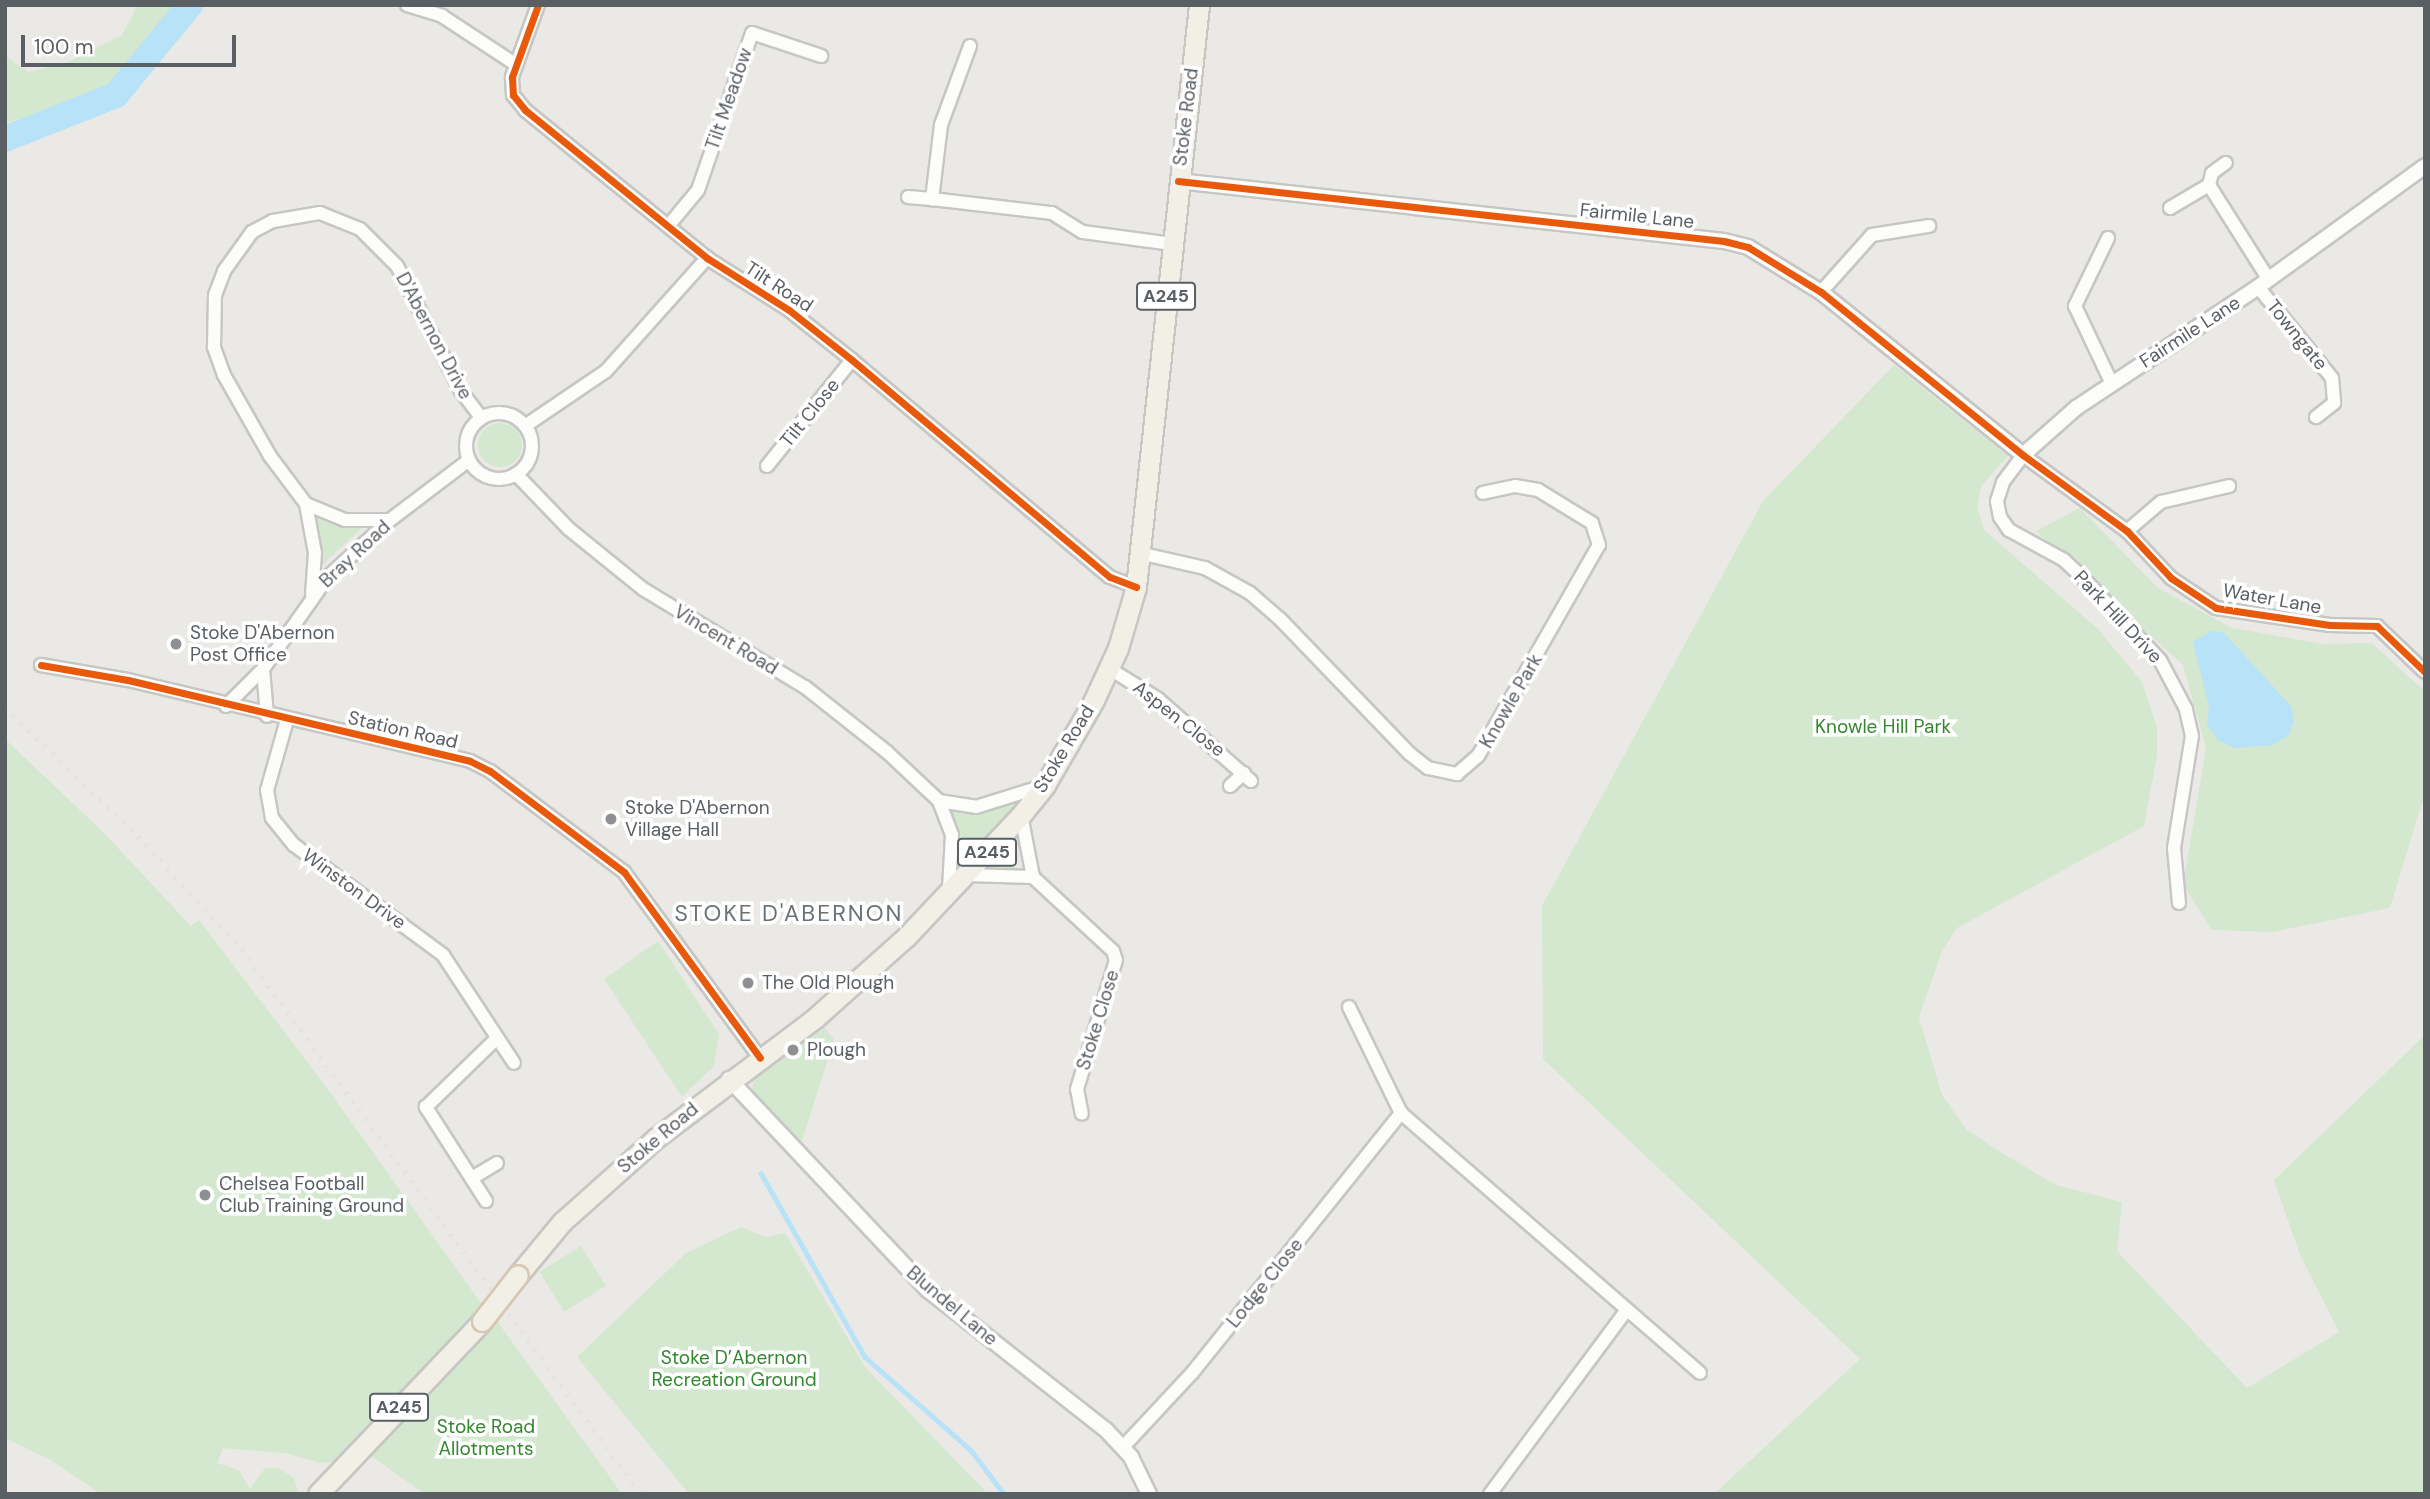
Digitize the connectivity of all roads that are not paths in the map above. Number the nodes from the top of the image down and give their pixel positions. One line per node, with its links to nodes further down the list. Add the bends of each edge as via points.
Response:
1 (407, 5): 6 (street, via 442,16)
2 (537, 5): 6 (street, Tilt Road)
3 (1199, 5): 9 (main road, Stoke Road / A245)
4 (970, 46): 12 (street, via 941,125)
5 (821, 56): 14 (street, Tilt Meadow, via 751,33 698,190)
6 (516, 64): 14 (street, Tilt Road, via 511,87 524,110)
7 (2226, 163): 10 (street, via 2212,173)
8 (2425, 166): 19 (street, Fairmile Lane)
9 (1178, 181): 17 (main road, Stoke Road / A245); 20 (street, Fairmile Lane, via 1724,241 1772,260)
10 (2209, 185): 13 (street); 19 (street)
11 (908, 197): 12 (street)
12 (932, 198): 17 (street, via 1052,213 1083,232)
13 (2170, 208)
14 (669, 225): 18 (street, Tilt Road)
15 (1929, 226): 20 (street, via 1872,235)
16 (2108, 238): 22 (street, via 2075,306)
17 (1172, 244): 35 (main road, Stoke Road / A245)
18 (707, 258): 21 (street, Tilt Road, via 789,310); 25 (street, via 606,372)
19 (2264, 284): 22 (street, Fairmile Lane); 23 (street, Towngate, via 2332,378 2334,403)
20 (1821, 292): 26 (street, Fairmile Lane)
21 (852, 360): 28 (street, Tilt Close); 36 (street, Tilt Road, via 1110,578)
22 (2112, 384): 26 (street, Fairmile Lane)
23 (2316, 417)
24 (481, 418): 25 (street, via 500,413); 27 (street, via 469,433); 32 (street, D'Abernon Drive, via 461,391 397,266 380,246 342,218 320,213 273,221 251,232 223,271 215,295 214,347 270,456)
25 (525, 426): 29 (street, via 531,452)
26 (2023, 455): 34 (street, Water Lane); 52 (street, Park Hill Drive, via 2003,482 1997,500 2000,517 2009,530 2064,560 2081,576 2160,660 2186,709 2192,736 2174,848)
27 (469, 460): 29 (street, via 484,475 506,478); 33 (street, Bray Road)
28 (767, 466)
29 (516, 474): 47 (street, Vincent Road, via 569,529 643,589 805,687 887,752)
30 (2229, 486): 34 (street, via 2161,502)
31 (1483, 493): 35 (street, Knowle Park, via 1515,486 1538,490 1592,523 1600,545 1478,756 1457,774 1428,768 1410,754 1250,593 1196,565)
32 (306, 504): 33 (street, via 345,520); 37 (street, D'Abernon Drive, via 315,553)
33 (390, 520): 37 (street, Bray Road)
34 (2127, 531): 41 (street, Water Lane, via 2171,578 2216,608 2330,625 2376,626)
35 (1139, 554): 36 (main road, Stoke Road / A245)
36 (1136, 587): 40 (main road, Stoke Road / A245)
37 (312, 594): 39 (street, Bray Road)
38 (41, 665): 42 (street, Station Road, via 128,680)
39 (263, 669): 42 (street, Bray Road); 43 (street)
40 (1110, 669): 45 (main road, Stoke Road / A245); 46 (street, Aspen Close, via 1158,699 1247,777)
41 (2425, 672)
42 (226, 706): 43 (street, Station Road)
43 (267, 716): 44 (street, Station Road)
44 (287, 720): 54 (street, Winston Drive, via 267,790 272,818 294,845 443,955); 55 (street, Station Road, via 470,761 490,771 624,872)
45 (1045, 785): 47 (street, via 976,807); 48 (main road, Stoke Road / A245)
46 (1230, 786)
47 (939, 801): 51 (street, Vincent Road, via 952,835)
48 (1021, 815): 49 (main road, Stoke Road / A245); 50 (street)
49 (966, 875): 50 (street); 51 (main road, Stoke Road / A245)
50 (1033, 877): 59 (street, Stoke Close, via 1113,951 1116,960 1077,1089)
51 (948, 893): 55 (main road, Stoke Road / A245, via 863,979)
52 (2179, 903)
53 (1349, 1007): 58 (street)
54 (496, 1039): 56 (street, Winston Drive); 61 (street, via 426,1107)
55 (760, 1058): 57 (main road, Stoke Road / A245)
56 (514, 1063)
57 (729, 1079): 65 (street, Blundel Lane, via 928,1290); 66 (main road, Stoke Road / A245, bridge, via 562,1222 482,1321)
58 (1401, 1113): 63 (street); 65 (street, Lodge Close, via 1192,1373)
59 (1082, 1114)
60 (497, 1163): 61 (street)
61 (472, 1178): 62 (street)
62 (485, 1201)
63 (1626, 1311): 64 (street); 68 (street)
64 (1700, 1373)
65 (1123, 1447): 67 (street, Blundel Lane)
66 (318, 1494)
67 (1149, 1494)
68 (1490, 1494)

